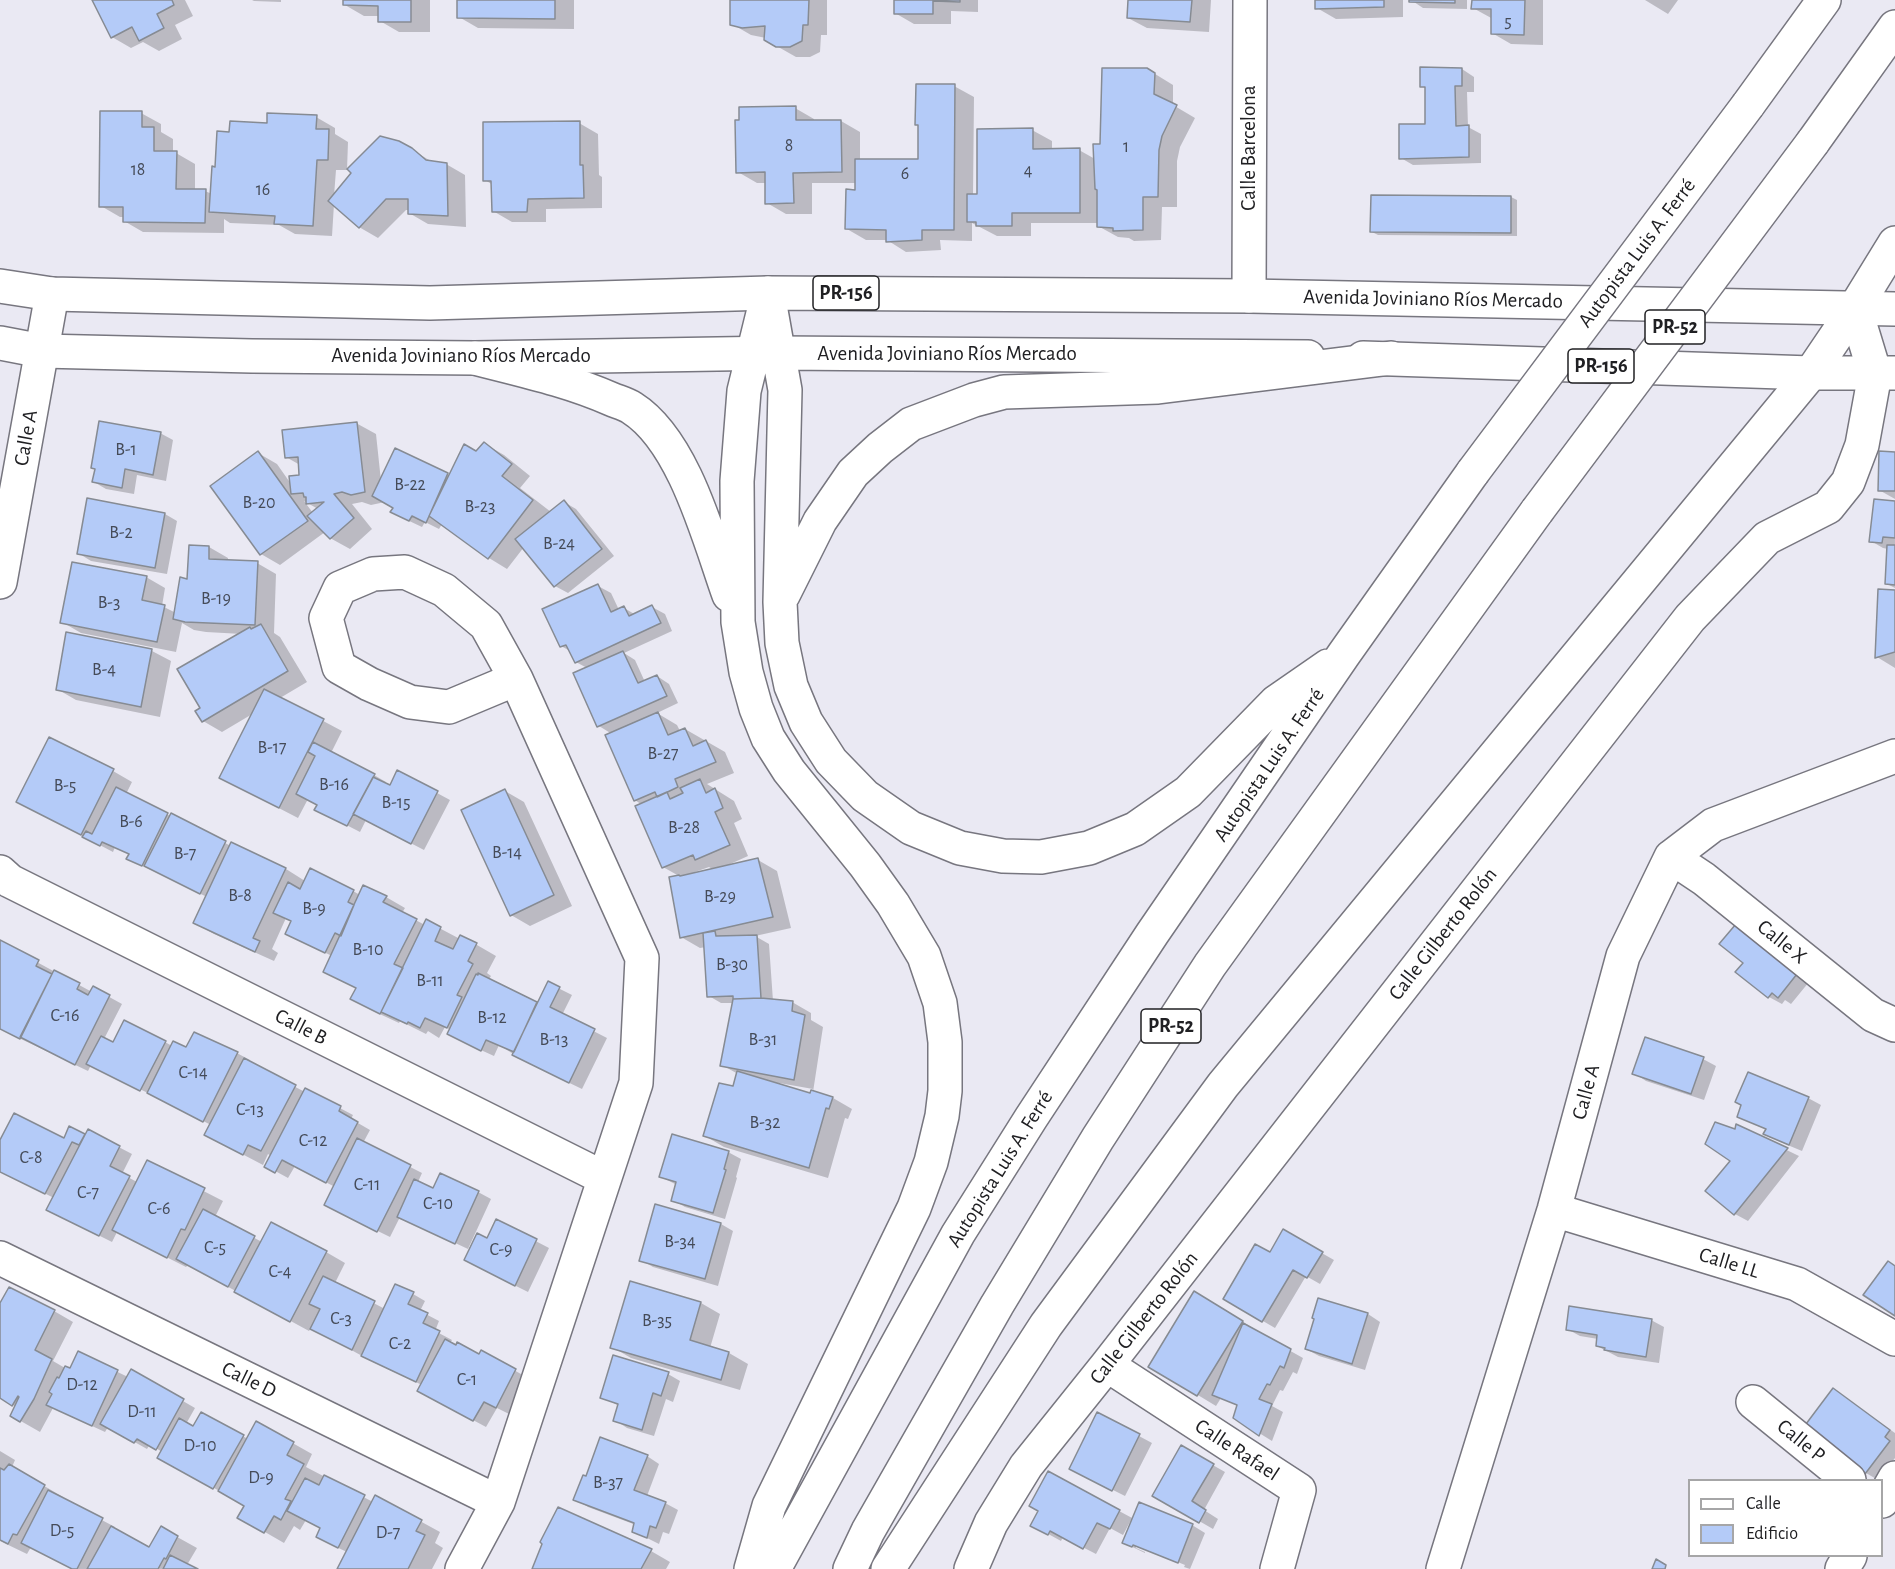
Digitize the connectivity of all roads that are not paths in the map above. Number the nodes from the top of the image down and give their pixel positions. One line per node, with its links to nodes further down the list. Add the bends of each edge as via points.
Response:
1 (1250, 0): 8 (main road, Calle Barcelona)
2 (1824, 0): 21 (main road, Autopista Luis A. Ferré, bridge, via 1473,472)
3 (1895, 27): 40 (main road, PR-52, bridge, via 1537,511 1203,975 997,1305)
4 (1895, 243): 9 (main road)
5 (0, 286): 7 (main road, Avenida Joviniano Ríos Mercado / PR-156)
6 (768, 293): 7 (main road, Avenida Joviniano Ríos Mercado / PR-156, via 430,303); 8 (main road, Avenida Joviniano Ríos Mercado / PR-156); 13 (main road)
7 (52, 294): 12 (main road, Calle A)
8 (1249, 296): 9 (main road, Avenida Joviniano Ríos Mercado / PR-156)
9 (1855, 308): 10 (main road, Avenida Joviniano Ríos Mercado / PR-156); 16 (main road); 17 (main road, Calle Gilberto Rolón)
10 (1895, 309)
11 (0, 343): 12 (main road, Avenida Joviniano Ríos Mercado / PR-156)
12 (42, 351): 14 (main road, Avenida Joviniano Ríos Mercado / PR-156); 18 (main road, Calle A)
13 (765, 354): 14 (main road, Avenida Joviniano Ríos Mercado / PR-156); 15 (main road, Avenida Joviniano Ríos Mercado / PR-156); 19 (main road, via 785,390); 20 (main road, via 744,391 737,481)
14 (475, 358): 20 (main road, via 588,388 632,408 651,425 674,453 700,512)
15 (1391, 358): 16 (main road, Avenida Joviniano Ríos Mercado / PR-156); 19 (main road, via 1158,387 1004,392 911,424 853,473 820,521)
16 (1811, 373): 17 (main road, Avenida Joviniano Ríos Mercado / PR-156); 41 (main road, via 1223,1085 1046,1324)
17 (1885, 374): 31 (main road, Calle Gilberto Rolón, via 1848,482 1828,507 1767,538 1689,618)
18 (0, 582)
19 (780, 602): 21 (main road, via 782,643 791,686 806,722 831,761 865,796 911,828 960,848 1003,856 1041,857 1089,848 1135,829 1188,792 1276,702)
20 (738, 622): 38 (main road, via 746,672 768,738 789,771 865,865 924,956 940,1003 945,1042 944,1099 931,1162 914,1208 769,1506)
21 (1344, 654): 39 (main road, Autopista Luis A. Ferré, via 1146,944 976,1205)
22 (516, 680): 22 (main road, via 486,625 444,590 405,572 373,574 340,588 326,618 339,667 411,702 449,707); 27 (main road, via 642,958 636,1083)
23 (1895, 756): 24 (main road, Calle A, via 1713,825)
24 (1671, 857): 26 (main road, Calle X, via 1704,879 1873,1015); 28 (main road, Calle A, via 1623,956)
25 (0, 872): 27 (main road, Calle B, via 10,881)
26 (1895, 1025)
27 (604, 1178): 36 (main road)
28 (1554, 1210): 30 (main road, Calle LL, via 1797,1284); 44 (main road, Calle A)
29 (0, 1258): 36 (main road, Calle D)
30 (1895, 1339)
31 (1107, 1365): 42 (main road, Calle Gilberto Rolón, via 1026,1466 991,1523); 43 (main road, Calle Rafael, via 1299,1490)
32 (1753, 1402): 34 (main road, Calle P)
33 (1895, 1478): 35 (main road)
34 (1848, 1479)
35 (1883, 1498)
36 (498, 1502): 37 (main road)
37 (462, 1569)
38 (751, 1569)
39 (774, 1569)
40 (850, 1569)
41 (888, 1569)
42 (971, 1569)
43 (1277, 1569)
44 (1443, 1569)

